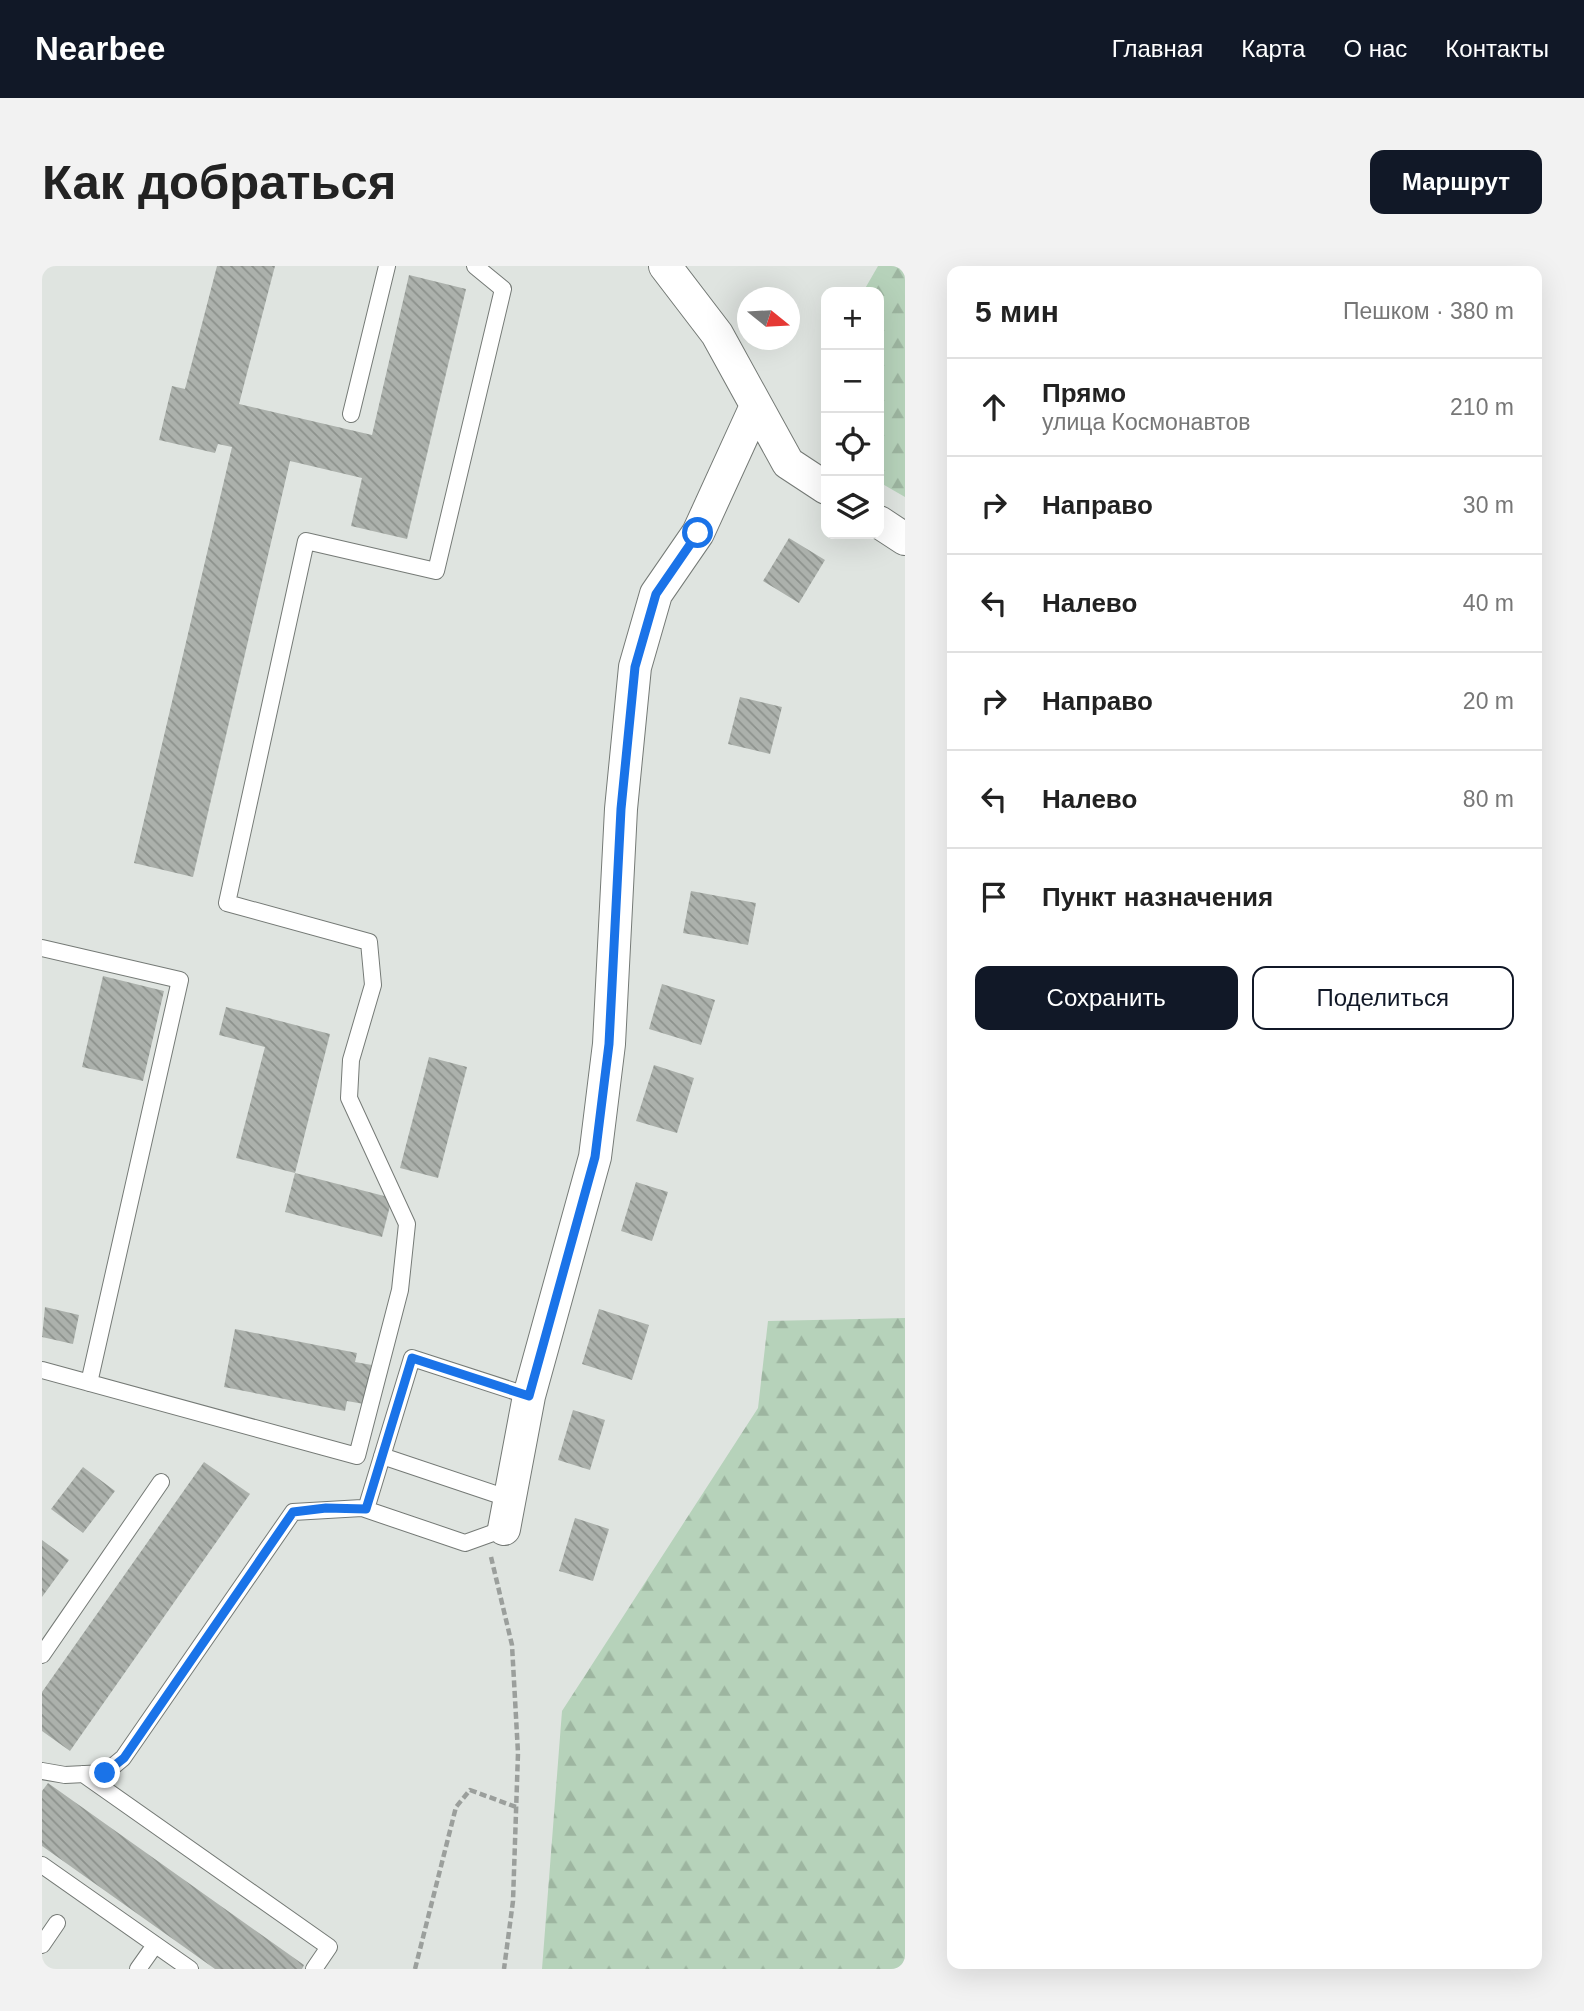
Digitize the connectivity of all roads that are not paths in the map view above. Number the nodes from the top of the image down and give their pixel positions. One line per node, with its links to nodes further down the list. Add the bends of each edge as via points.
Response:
1 (387, 266): 5 (lane)
2 (475, 266): 11 (lane, via 503,289 436,571 306,541 227,903 369,942 373,985 351,1060 349,1098 407,1224 400,1290 357,1456)
3 (665, 266): 4 (street, via 716,334)
4 (756, 406): 6 (street, via 788,463); 12 (street, via 698,533 656,594 635,667 621,809 609,1044 595,1157)
5 (351, 414)
6 (821, 485)
7 (884, 525): 8 (street)
8 (905, 539)
9 (42, 948): 11 (lane, via 180,980)
10 (42, 1370): 11 (lane)
11 (89, 1382)
12 (529, 1396): 13 (lane, via 412,1358); 15 (street)
13 (382, 1456): 15 (lane); 16 (lane)
14 (161, 1482): 18 (lane)
15 (510, 1499): 17 (street)
16 (366, 1509): 17 (lane, via 465,1543); 20 (lane, via 293,1512 124,1758 105,1773)
17 (495, 1532)
18 (42, 1655)
19 (42, 1771): 20 (lane)
20 (83, 1774): 28 (lane, via 329,1947)
21 (47, 1868): 22 (lane); 25 (lane)
22 (42, 1885)
23 (57, 1923): 24 (lane)
24 (42, 1945)
25 (155, 1945): 26 (lane); 27 (lane)
26 (138, 1969)
27 (190, 1969)
28 (314, 1969)

